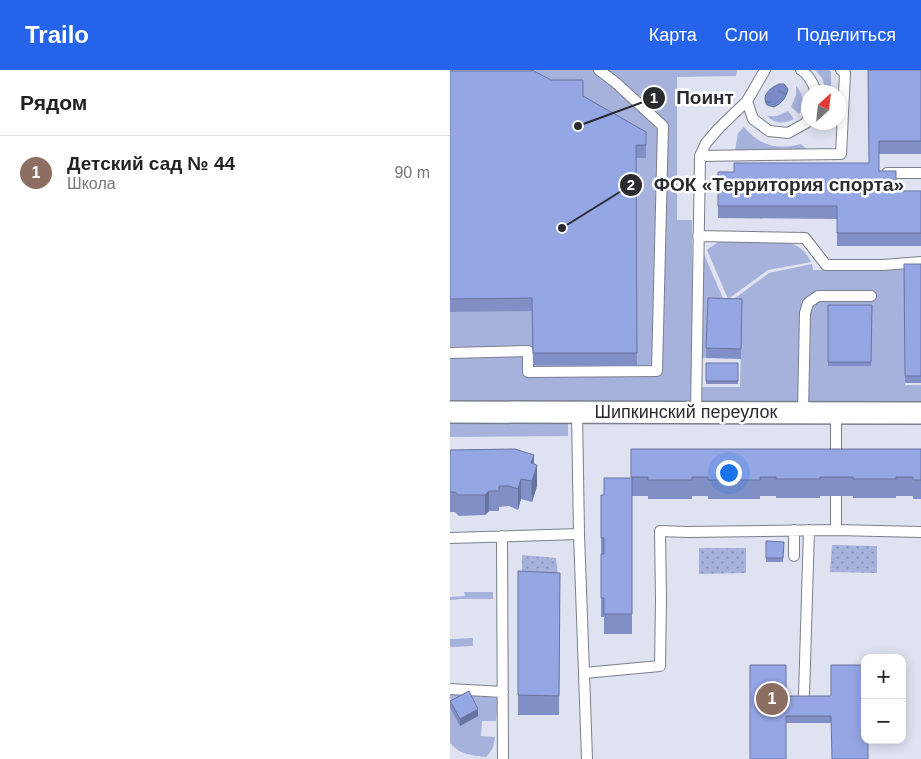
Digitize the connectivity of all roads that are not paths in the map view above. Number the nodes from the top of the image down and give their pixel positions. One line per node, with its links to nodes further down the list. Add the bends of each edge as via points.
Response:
1 (599, 70): 14 (lane, via 663,126 658,371 528,372 528,351)
2 (765, 70): 6 (lane)
3 (801, 70): 5 (lane)
4 (844, 71): 8 (lane, via 841,154)
5 (814, 85)
6 (747, 101): 7 (lane, via 754,119 769,131 788,133); 8 (lane, via 706,143)
7 (801, 126)
8 (700, 156): 11 (lane)
9 (886, 173): 10 (lane)
10 (921, 173)
11 (698, 236): 12 (lane, via 805,238 826,265); 17 (lane)
12 (921, 262)
13 (871, 296): 18 (lane, via 818,296 808,303 805,313)
14 (450, 353)
15 (450, 412): 16 (street, Шипкинский переулок)
16 (578, 412): 17 (street, Шипкинский переулок); 27 (lane)
17 (696, 412): 18 (street, Шипкинский переулок)
18 (803, 412): 19 (street, Шипкинский переулок)
19 (836, 413): 20 (street, Шипкинский переулок); 21 (lane)
20 (921, 413)
21 (836, 468)
22 (836, 496): 25 (lane)
23 (794, 530): 24 (lane); 30 (lane); 31 (lane, via 660,531 660,666)
24 (809, 530): 25 (lane); 34 (lane)
25 (836, 530): 26 (lane)
26 (921, 532)
27 (579, 534): 28 (lane); 31 (lane)
28 (502, 536): 29 (lane); 33 (lane)
29 (450, 538)
30 (794, 556)
31 (584, 673): 36 (lane)
32 (450, 689): 33 (lane)
33 (503, 692): 35 (lane)
34 (804, 695)
35 (503, 759)
36 (587, 759)

